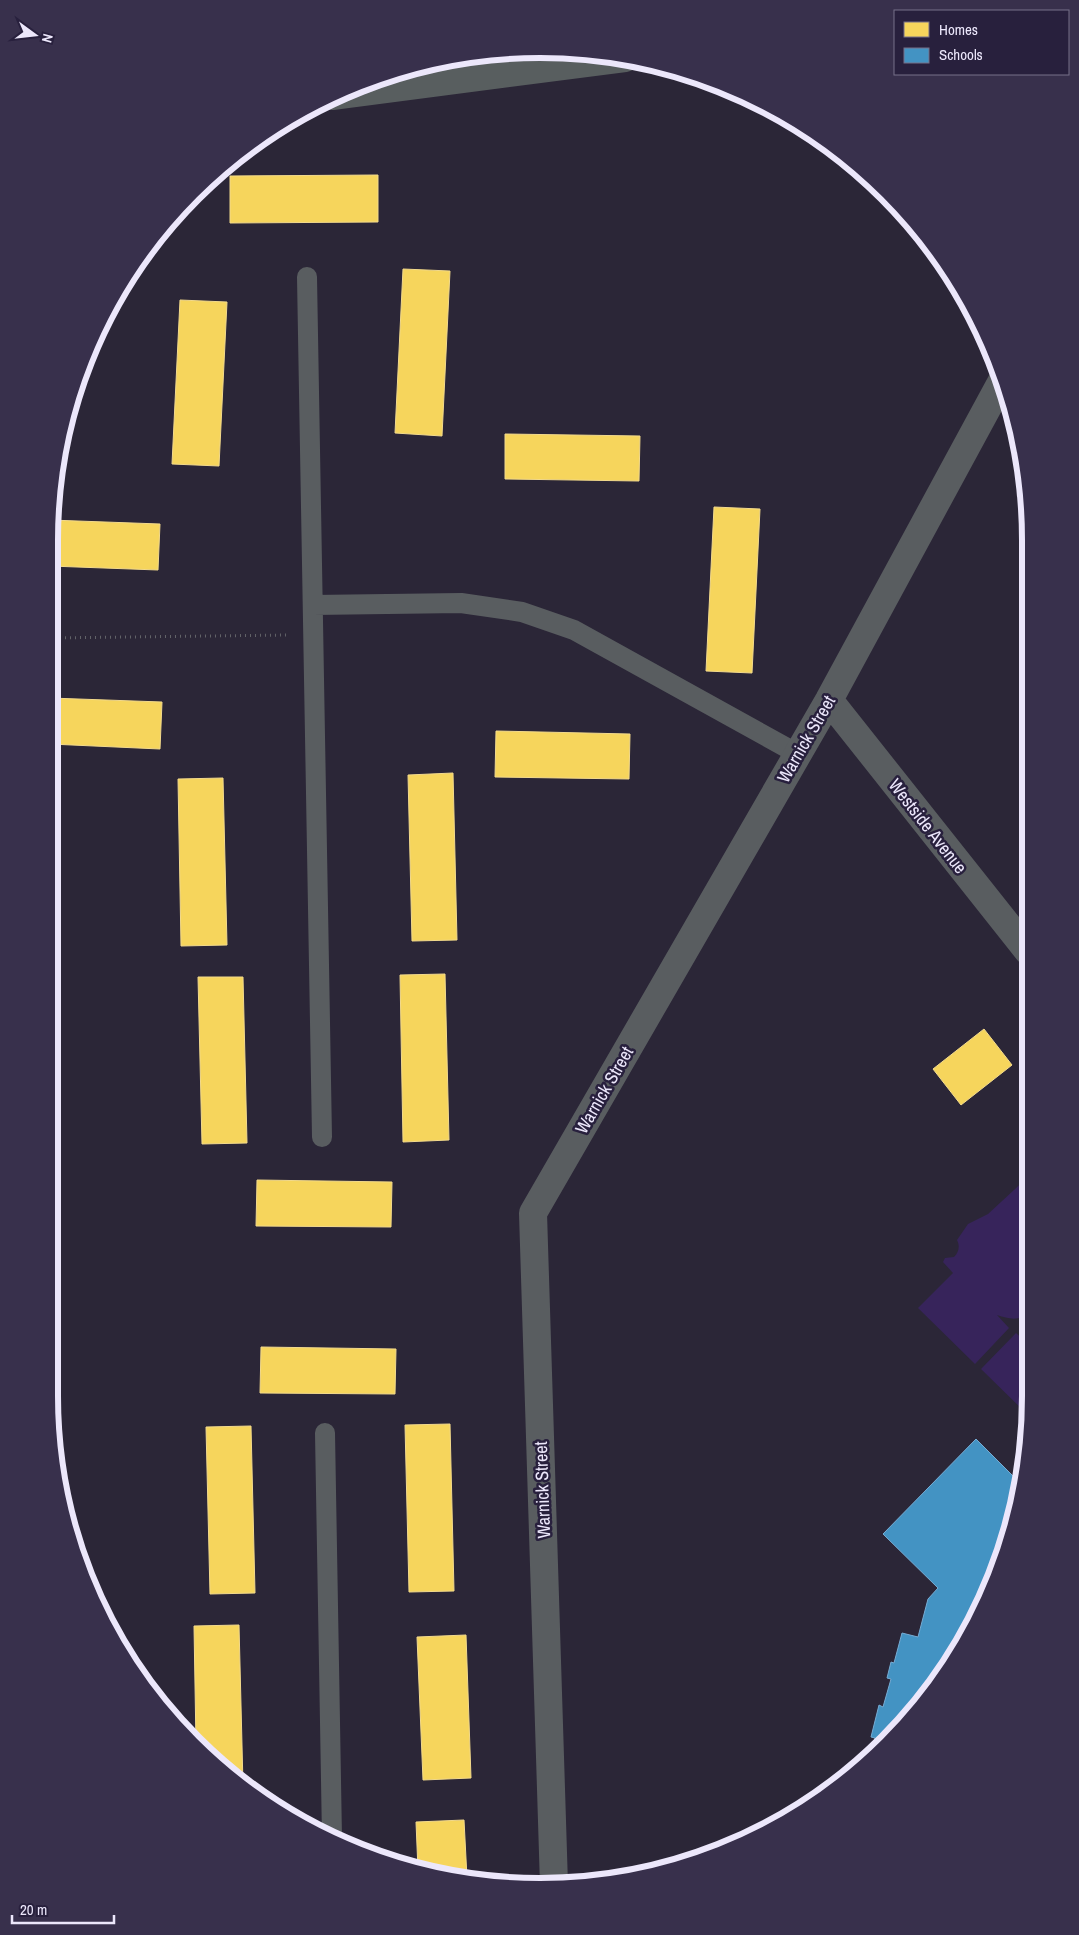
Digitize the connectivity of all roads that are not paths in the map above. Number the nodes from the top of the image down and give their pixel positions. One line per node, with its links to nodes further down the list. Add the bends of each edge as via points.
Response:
1 (598, 62): 2 (street)
2 (359, 92)
3 (307, 277): 5 (lane)
4 (997, 389): 6 (street, Warnick Street)
5 (313, 605): 7 (lane, via 461,602 522,612 574,630); 9 (lane)
6 (829, 700): 7 (street, Warnick Street); 8 (street, Westside Avenue)
7 (798, 754): 12 (street, Warnick Street, via 533,1213)
8 (1022, 943)
9 (322, 1137)
10 (326, 1433): 11 (lane)
11 (332, 1831)
12 (554, 1877)

